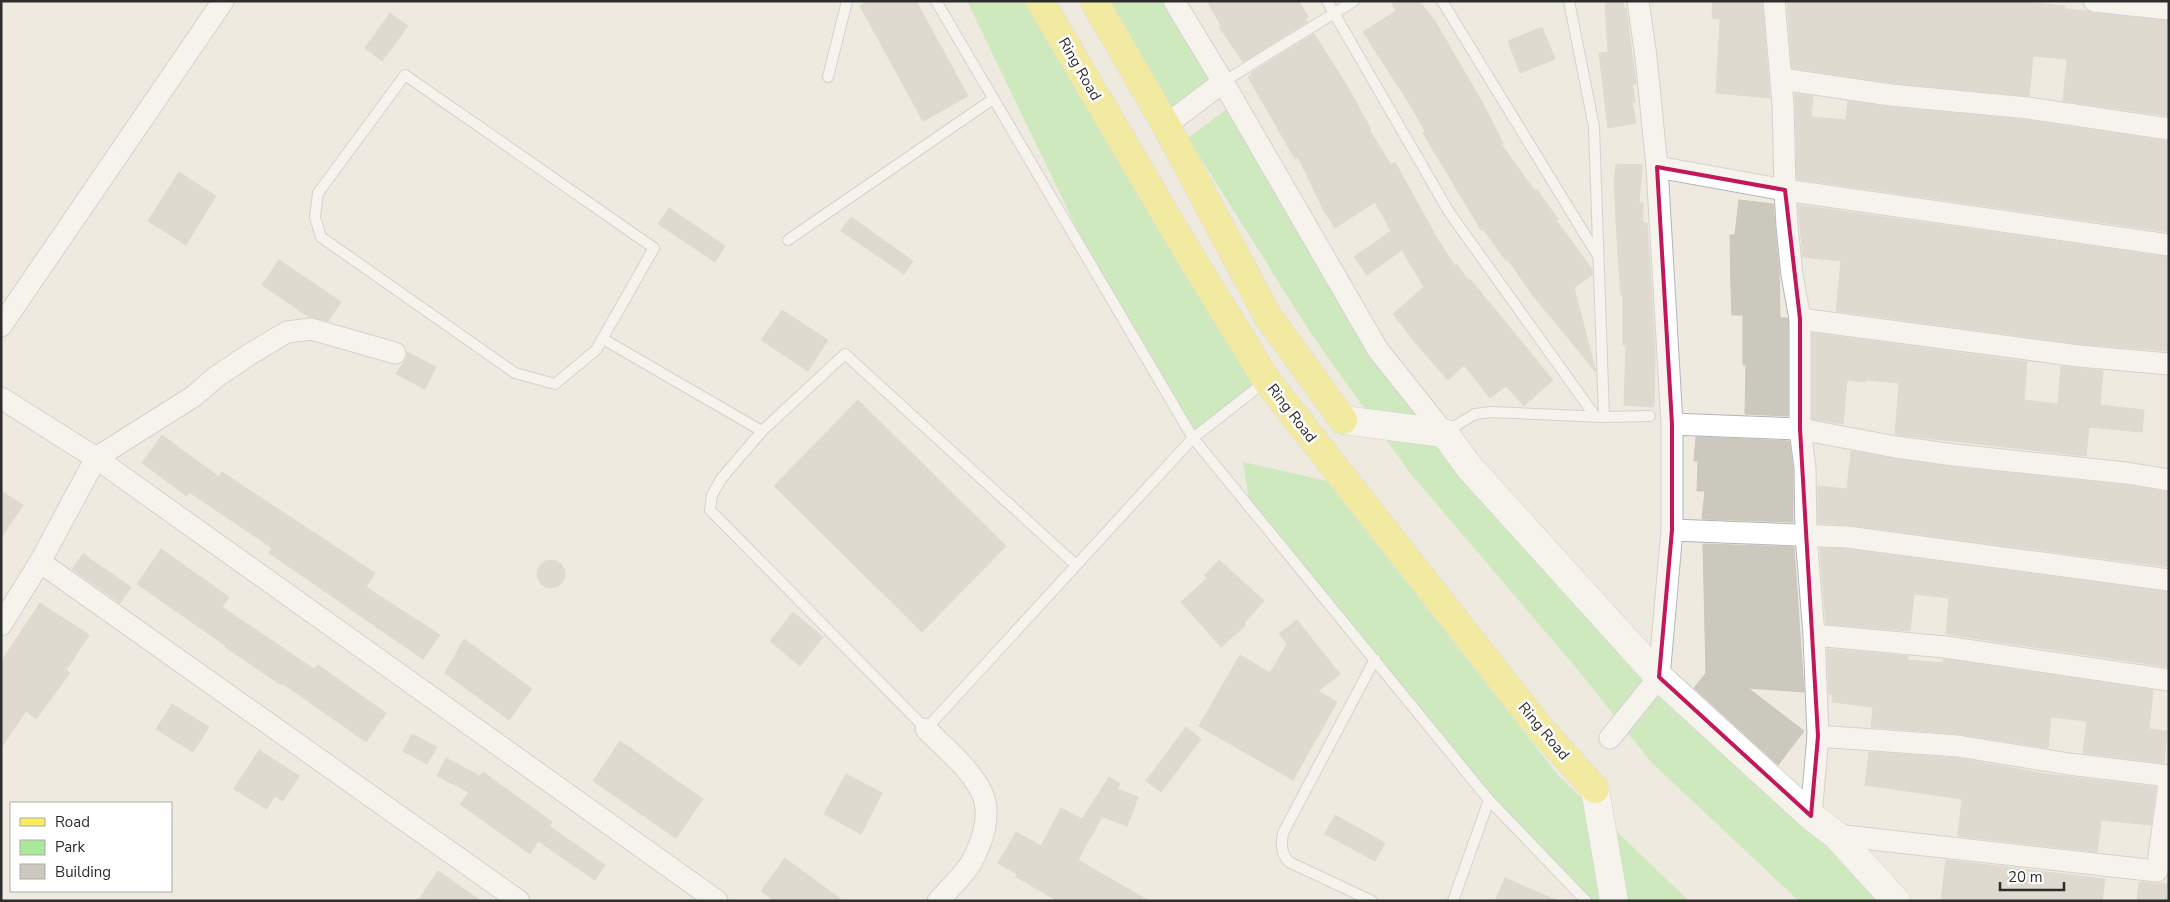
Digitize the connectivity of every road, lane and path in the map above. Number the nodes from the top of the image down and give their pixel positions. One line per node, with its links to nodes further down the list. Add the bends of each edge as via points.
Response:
1 (223, 1): 28 (street)
2 (847, 1): 16 (lane)
3 (936, 1): 19 (lane)
4 (1040, 1): 32 (main road, Ring Road)
5 (1094, 1): 20 (main road)
6 (1174, 1): 18 (street)
7 (1327, 1): 15 (lane)
8 (1354, 1): 15 (lane)
9 (1442, 1): 26 (lane)
10 (1570, 1): 26 (lane, via 1594,126)
11 (1638, 1): 22 (street)
12 (1774, 1): 17 (street)
13 (2094, 1): 14 (street)
14 (2169, 10)
15 (1334, 13): 18 (lane); 34 (lane, via 1449,212)
16 (828, 76)
17 (1781, 79): 21 (street, via 1891,95 2028,108); 23 (street)
18 (1223, 82): 20 (street); 40 (street, via 1378,350)
19 (993, 99): 24 (lane); 41 (lane)
20 (1166, 124): 36 (main road, via 1267,315)
21 (2169, 129)
22 (1657, 167): 23 (street); 37 (street)
23 (1785, 190): 25 (street); 27 (street, via 1792,274)
24 (788, 240)
25 (2169, 246)
26 (1599, 258): 34 (lane)
27 (1800, 319): 31 (street, via 2078,356); 38 (street)
28 (1, 326)
29 (603, 339): 29 (lane, via 596,350 556,384 515,373 321,236 315,217 318,193 405,75 654,248); 39 (lane)
30 (395, 354): 42 (street, via 311,329 286,332)
31 (2169, 364)
32 (1267, 381): 41 (lane); 59 (main road, Ring Road, via 1540,728)
33 (1, 398): 42 (street)
34 (1599, 416): 35 (lane); 40 (lane, via 1492,412 1475,414)
35 (1650, 416)
36 (1343, 420): 40 (street)
37 (1672, 424): 38 (street); 44 (street)
38 (1800, 429): 43 (street, via 1916,450); 45 (street)
39 (762, 431): 47 (lane, via 845,354); 54 (lane, via 721,479 712,495 710,510)
40 (1444, 433): 52 (street, via 1470,468)
41 (1194, 438): 47 (lane); 51 (lane)
42 (96, 458): 46 (street); 65 (street)
43 (2169, 480)
44 (1672, 530): 45 (street); 52 (street)
45 (1806, 535): 48 (street, via 1847,537); 50 (street)
46 (40, 562): 49 (street); 64 (street)
47 (1076, 565): 54 (lane)
48 (2169, 580)
49 (1, 625)
50 (1814, 635): 53 (street, via 1945,647); 55 (street)
51 (1375, 659): 60 (lane); 67 (lane, via 1283,833 1282,842 1284,856 1289,862)
52 (1659, 677): 56 (street); 61 (street)
53 (2169, 680)
54 (926, 728): 66 (street, via 964,768 982,794 985,812 984,836 970,864)
55 (1818, 736): 57 (street, via 1958,746); 61 (street)
56 (1610, 738)
57 (2169, 776)
58 (2169, 782): 63 (street)
59 (1596, 789): 70 (street)
60 (1489, 800): 68 (lane); 69 (lane)
61 (1811, 816): 62 (street)
62 (1836, 835): 63 (street); 71 (street)
63 (2163, 872)
64 (519, 901)
65 (717, 901)
66 (938, 901)
67 (1372, 901)
68 (1453, 901)
69 (1586, 901)
70 (1614, 901)
71 (1896, 901)

